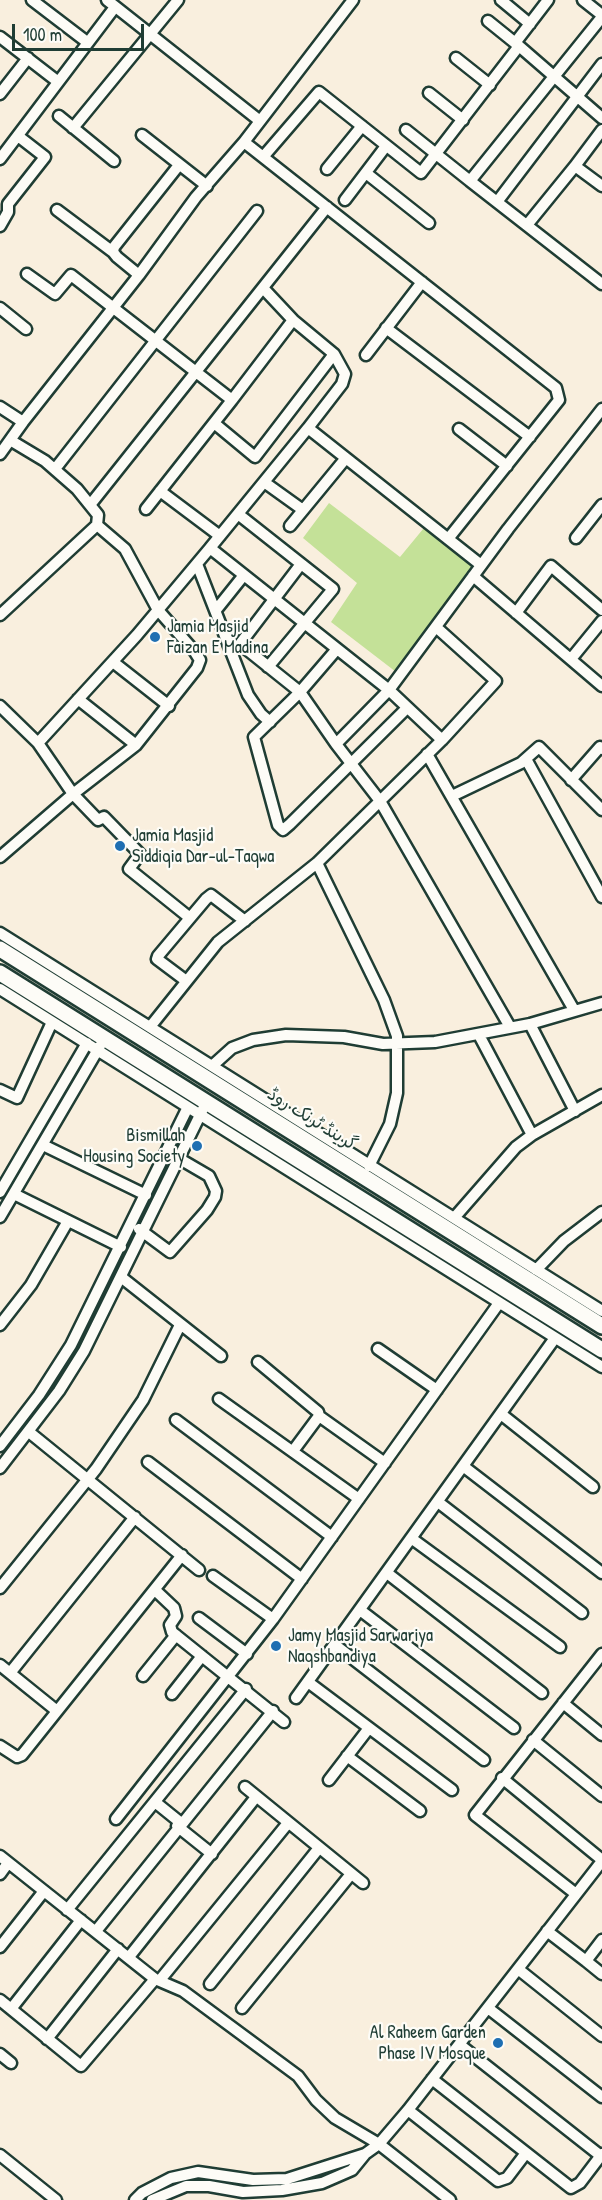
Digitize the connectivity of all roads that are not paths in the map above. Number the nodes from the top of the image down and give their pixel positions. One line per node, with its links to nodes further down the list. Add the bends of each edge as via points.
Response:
1 (32, 0): 13 (street)
2 (178, 0): 11 (street)
3 (353, 0): 27 (street)
4 (501, 0): 10 (street)
5 (548, 0): 10 (street)
6 (583, 0): 8 (street)
7 (111, 3): 11 (street); 13 (street)
8 (602, 16): 18 (street)
9 (488, 21): 14 (street)
10 (530, 24): 14 (street)
11 (150, 35): 27 (street); 29 (street)
12 (0, 37): 15 (street)
13 (87, 42): 19 (street)
14 (517, 44): 18 (street); 20 (street)
15 (28, 58): 19 (street); 22 (street)
16 (456, 58): 20 (street)
17 (602, 64): 23 (street)
18 (555, 76): 23 (street); 44 (street)
19 (57, 81): 33 (street)
20 (490, 85): 26 (street)
21 (429, 93): 26 (street)
22 (0, 94)
23 (575, 97): 25 (street); 48 (street)
24 (59, 116): 29 (street)
25 (602, 118)
26 (463, 120): 36 (street)
27 (260, 121): 34 (street)
28 (362, 126): 35 (street); 37 (street, via 319,93); 42 (street)
29 (73, 128): 39 (street)
30 (406, 130): 36 (street)
31 (602, 130): 41 (street)
32 (142, 135): 40 (street)
33 (18, 136): 38 (street); 53 (street, via 45,157 8,204)
34 (244, 142): 37 (street); 45 (street)
35 (386, 146): 36 (street, via 421,173); 43 (street)
36 (436, 154): 44 (street)
37 (263, 157): 49 (street)
38 (0, 159)
39 (114, 161)
40 (178, 165): 45 (street); 55 (street)
41 (575, 166): 46 (street); 54 (street)
42 (327, 170)
43 (366, 173): 47 (street); 52 (street)
44 (470, 181): 48 (street)
45 (207, 186): 57 (street)
46 (602, 186)
47 (345, 200)
48 (497, 202): 54 (street)
49 (327, 207): 58 (street); 60 (street)
50 (57, 210): 55 (street)
51 (257, 212): 66 (street)
52 (429, 223)
53 (0, 225)
54 (527, 225): 59 (street)
55 (113, 252): 57 (street)
56 (27, 274): 62 (street, via 55,294 71,274)
57 (139, 275): 62 (street)
58 (422, 282): 64 (street); 77 (street, via 556,388 559,400)
59 (602, 284)
60 (262, 288): 63 (street); 69 (street)
61 (0, 308): 65 (street)
62 (113, 308): 66 (street); 73 (street)
63 (293, 320): 67 (street); 70 (street)
64 (386, 328): 68 (street); 77 (street)
65 (26, 329)
66 (156, 340): 69 (street); 82 (street)
67 (334, 354): 74 (street, via 255,457); 75 (street, via 345,374 342,384)
68 (366, 355)
69 (196, 372): 70 (street); 85 (street)
70 (232, 400): 74 (street)
71 (0, 407): 73 (street)
72 (602, 409): 98 (street)
73 (23, 422): 78 (street)
74 (214, 423): 84 (street)
75 (308, 428): 80 (street); 83 (street)
76 (459, 429): 81 (street)
77 (530, 437): 81 (street)
78 (10, 440): 79 (street); 82 (street)
79 (0, 454)
80 (346, 458): 88 (street); 94 (street)
81 (507, 466): 94 (street)
82 (55, 469): 85 (street)
83 (264, 482): 88 (street); 89 (street)
84 (160, 491): 87 (street); 92 (street)
85 (90, 505): 90 (street, via 98,515)
86 (602, 505): 93 (street)
87 (146, 509)
88 (303, 510): 91 (street)
89 (238, 514): 92 (street); 97 (street)
90 (97, 525): 102 (street, via 125,549); 106 (street)
91 (290, 526)
92 (220, 536): 95 (street)
93 (576, 538)
94 (448, 539): 98 (street)
95 (210, 548): 96 (street); 99 (street)
96 (197, 564): 102 (street); 103 (street)
97 (302, 564): 101 (street); 108 (street, via 333,589)
98 (481, 565): 100 (street)
99 (244, 575): 101 (street); 103 (street)
100 (473, 576): 105 (street); 109 (street)
101 (274, 599): 108 (street); 113 (street, via 240,644)
102 (158, 610): 112 (street); 119 (street, via 200,660)
103 (216, 610): 121 (street, via 248,695)
104 (602, 610): 105 (street, via 551,566)
105 (516, 612): 111 (street)
106 (0, 615)
107 (602, 621): 111 (street)
108 (305, 624): 110 (street); 113 (street)
109 (436, 627): 115 (street); 122 (street, via 496,681)
110 (337, 649): 115 (street); 116 (street)
111 (571, 659): 114 (street)
112 (112, 662): 117 (street); 119 (street)
113 (268, 667): 116 (street)
114 (601, 682)
115 (388, 690): 120 (street); 124 (street)
116 (300, 692): 121 (street); 124 (street)
117 (78, 699): 123 (street); 125 (street)
118 (0, 706): 123 (street)
119 (169, 706): 125 (street)
120 (407, 708): 122 (street); 129 (street)
121 (270, 722): 129 (street, via 254,736 278,825 283,830)
122 (442, 740): 127 (street)
123 (38, 742): 131 (street)
124 (336, 744): 129 (street)
125 (136, 745): 131 (street)
126 (602, 749): 130 (street)
127 (428, 754): 132 (street); 133 (street)
128 (526, 759): 130 (street, via 539,747); 132 (street); 137 (street)
129 (351, 764): 133 (street)
130 (571, 780): 134 (street)
131 (73, 794): 135 (street); 138 (street, via 98,820 104,817 140,854 129,869)
132 (452, 796): 146 (street)
133 (380, 801): 136 (street); 150 (street)
134 (602, 810)
135 (0, 857)
136 (317, 863): 139 (street); 153 (street, via 384,1000)
137 (602, 897)
138 (190, 918): 139 (street, via 211,896); 143 (street, via 157,959)
139 (245, 921): 143 (street, via 218,942)
140 (0, 933): 149 (street)
141 (0, 949): 165 (highway, گرینڈ ٹرنک روڈ)
142 (0, 973): 154 (highway)
143 (185, 980): 149 (street)
144 (0, 989): 147 (street)
145 (602, 1003): 146 (street)
146 (574, 1010): 148 (street)
147 (52, 1022): 152 (street); 156 (street, via 17,1098)
148 (530, 1024): 150 (street); 160 (street)
149 (150, 1027): 155 (street)
150 (510, 1027): 151 (street)
151 (479, 1035): 153 (street); 161 (street)
152 (87, 1043): 154 (street); 168 (street)
153 (397, 1044): 155 (street, via 314,1034 286,1035 232,1048); 165 (street, via 393,1113)
154 (101, 1045): 158 (street); 159 (highway); 162 (street)
155 (212, 1066): 165 (street)
156 (0, 1090)
157 (602, 1095): 160 (street)
158 (188, 1107): 159 (street); 163 (street)
159 (203, 1109): 164 (street); 166 (highway)
160 (574, 1112): 161 (street)
161 (532, 1135): 173 (street, via 516,1147)
162 (44, 1144): 169 (street); 170 (street)
163 (168, 1152): 164 (street); 170 (street)
164 (179, 1158): 176 (street); 176 (street, via 209,1176 216,1191 212,1203 170,1252)
165 (364, 1169): 167 (highway); 173 (street); 185 (highway, گرینڈ ٹرنک روڈ)
166 (316, 1179): 167 (highway); 178 (street)
167 (348, 1190): 178 (highway)
168 (0, 1192)
169 (14, 1194): 172 (street); 174 (street)
170 (146, 1195): 175 (street)
171 (602, 1212): 179 (street, via 564,1241)
172 (0, 1217)
173 (454, 1218): 179 (street)
174 (68, 1221): 177 (street); 184 (street, via 31,1285)
175 (131, 1225): 176 (street); 177 (street)
176 (144, 1232): 180 (street)
177 (121, 1247): 198 (street, via 71,1345)
178 (424, 1247): 181 (street); 188 (highway)
179 (536, 1270): 182 (street)
180 (121, 1277): 183 (street); 197 (street, via 84,1351)
181 (499, 1303): 186 (street); 192 (street)
182 (602, 1311)
183 (180, 1324): 189 (street); 204 (street, via 143,1400)
184 (0, 1325)
185 (602, 1326)
186 (555, 1338): 191 (street); 194 (street)
187 (378, 1349): 192 (street)
188 (602, 1350)
189 (221, 1356)
190 (258, 1362): 195 (street)
191 (602, 1367)
192 (437, 1390): 201 (street)
193 (219, 1399): 199 (street)
194 (501, 1414): 202 (street); 205 (street)
195 (319, 1416): 199 (street); 201 (street)
196 (176, 1420): 209 (street)
197 (29, 1432): 203 (street); 204 (street)
198 (0, 1446)
199 (293, 1451): 206 (street)
200 (148, 1462): 216 (street)
201 (385, 1463): 206 (street)
202 (463, 1466): 207 (street); 214 (street)
203 (0, 1468)
204 (87, 1479): 208 (street); 217 (street)
205 (593, 1487)
206 (359, 1499): 209 (street)
207 (438, 1502): 210 (street); 220 (street)
208 (135, 1517): 211 (street); 231 (street)
209 (332, 1537): 216 (street)
210 (411, 1538): 213 (street); 225 (street)
211 (182, 1555): 212 (street); 218 (street)
212 (200, 1570)
213 (387, 1573): 219 (street); 236 (street)
214 (602, 1573)
215 (213, 1576): 222 (street)
216 (302, 1579): 222 (street)
217 (0, 1588)
218 (155, 1590): 223 (street, via 174,1608 176,1616 170,1629); 240 (street)
219 (360, 1610): 224 (street); 244 (street)
220 (582, 1613)
221 (199, 1618): 226 (street)
222 (273, 1619): 226 (street)
223 (176, 1635): 228 (street); 232 (street)
224 (335, 1645): 234 (street); 249 (street)
225 (560, 1647)
226 (246, 1654): 233 (street)
227 (602, 1654): 230 (street)
228 (202, 1656): 233 (street); 237 (street)
229 (0, 1665): 231 (street)
230 (597, 1668): 239 (street)
231 (10, 1673): 240 (street)
232 (143, 1676)
233 (230, 1677): 235 (street); 258 (street)
234 (308, 1682): 238 (street); 243 (street)
235 (246, 1689): 241 (street); 256 (street)
236 (542, 1693)
237 (172, 1694)
238 (296, 1698)
239 (563, 1703): 245 (street); 246 (street)
240 (57, 1711): 247 (street, via 22,1755 17,1757)
241 (273, 1711): 242 (street); 260 (street)
242 (284, 1722)
243 (369, 1728): 248 (street); 253 (street)
244 (514, 1728)
245 (602, 1735)
246 (533, 1740): 250 (street); 254 (street)
247 (0, 1746)
248 (347, 1756): 251 (street); 257 (street)
249 (484, 1760)
250 (502, 1778): 264 (street); 269 (street, via 475,1815)
251 (329, 1780)
252 (245, 1787): 255 (street)
253 (452, 1790)
254 (602, 1796)
255 (256, 1797): 259 (street); 262 (street)
256 (155, 1802): 260 (street); 270 (street)
257 (420, 1811)
258 (116, 1819)
259 (288, 1823): 261 (street); 281 (street)
260 (179, 1824): 262 (street); 272 (street)
261 (319, 1848): 266 (street); 282 (street)
262 (212, 1854): 277 (street)
263 (4, 1860): 265 (street); 268 (street)
264 (602, 1860): 269 (street)
265 (0, 1874)
266 (351, 1874): 267 (street); 284 (street)
267 (363, 1883)
268 (44, 1891): 270 (street); 275 (street)
269 (576, 1894): 273 (street)
270 (67, 1910): 271 (street)
271 (81, 1920): 272 (street); 286 (street)
272 (96, 1931): 276 (street)
273 (547, 1931): 278 (street); 279 (street)
274 (602, 1940): 278 (street)
275 (0, 1947)
276 (118, 1949): 277 (street); 288 (street)
277 (129, 1957): 281 (street)
278 (585, 1961): 280 (street)
279 (518, 1969): 285 (street); 287 (street)
280 (602, 1974)
281 (158, 1979): 288 (street, via 81,2066); 295 (street, via 183,1990 298,2076 335,2118)
282 (210, 1984)
283 (0, 2000): 286 (street)
284 (242, 2008)
285 (488, 2008): 289 (street); 293 (street)
286 (11, 2009): 288 (street)
287 (602, 2036)
288 (46, 2038)
289 (460, 2045): 292 (street); 299 (street)
290 (0, 2054): 291 (street)
291 (11, 2063)
292 (432, 2079): 294 (street); 296 (street)
293 (602, 2097)
294 (408, 2110): 295 (street); 296 (street, via 498,2181 507,2178)
295 (379, 2144): 297 (street); 303 (street)
296 (526, 2153): 299 (street, via 571,2188 580,2183)
297 (365, 2154): 301 (street, via 287,2179 253,2180 198,2172 171,2178); 302 (street, via 352,2170 322,2183 243,2192 186,2186)
298 (0, 2155): 300 (street)
299 (601, 2155)
300 (56, 2200)
301 (135, 2200)
302 (152, 2200)
303 (450, 2200)

